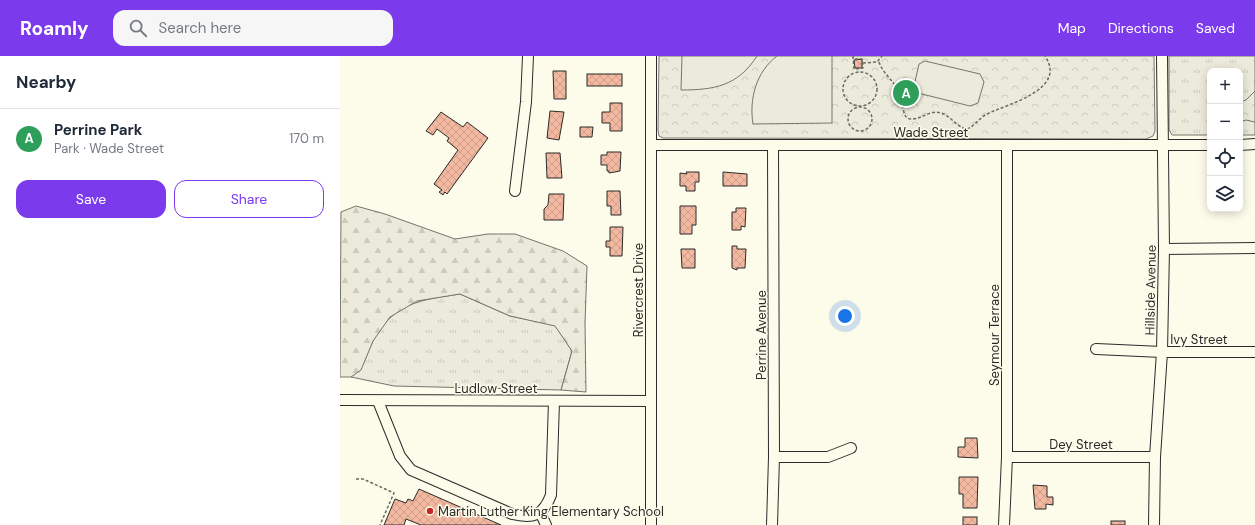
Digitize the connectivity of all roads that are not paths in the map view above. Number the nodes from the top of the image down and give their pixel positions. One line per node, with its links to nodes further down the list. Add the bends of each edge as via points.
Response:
1 (528, 56): 11 (street, via 526,102)
2 (651, 56): 7 (street, Rivercrest Drive)
3 (1162, 56): 9 (street, Hillside Avenue)
4 (1007, 144): 8 (street, Wade Street); 9 (street, Wade Street); 23 (street, Seymour Terrace)
5 (1243, 144): 6 (street)
6 (1255, 144)
7 (652, 145): 8 (street, Wade Street); 20 (street, Rivercrest Drive)
8 (773, 145): 22 (street, Perrine Avenue)
9 (1163, 145): 10 (street, Wade Street); 13 (street, Hillside Avenue)
10 (1207, 145)
11 (515, 191)
12 (1255, 248): 13 (street)
13 (1164, 249): 15 (street, Hillside Avenue)
14 (1096, 349): 15 (street, Ivy Street)
15 (1162, 352): 16 (street, Ivy Street); 24 (street, Hillside Avenue)
16 (1255, 352)
17 (340, 400): 18 (street, Ludlow Street)
18 (378, 401): 19 (street, Ludlow Street); 25 (street, via 400,456 411,470 512,514 529,517)
19 (554, 401): 20 (street, Ludlow Street); 25 (street, via 553,484 548,502)
20 (651, 401): 27 (street, Rivercrest Drive)
21 (851, 448): 22 (street, via 828,457)
22 (774, 457): 28 (street, Perrine Avenue)
23 (1006, 457): 24 (street, Dey Street); 29 (street, Seymour Terrace)
24 (1155, 457): 30 (street, Hillside Avenue)
25 (540, 512): 26 (street)
26 (546, 525)
27 (651, 525)
28 (772, 525)
29 (1004, 525)
30 (1154, 525)

